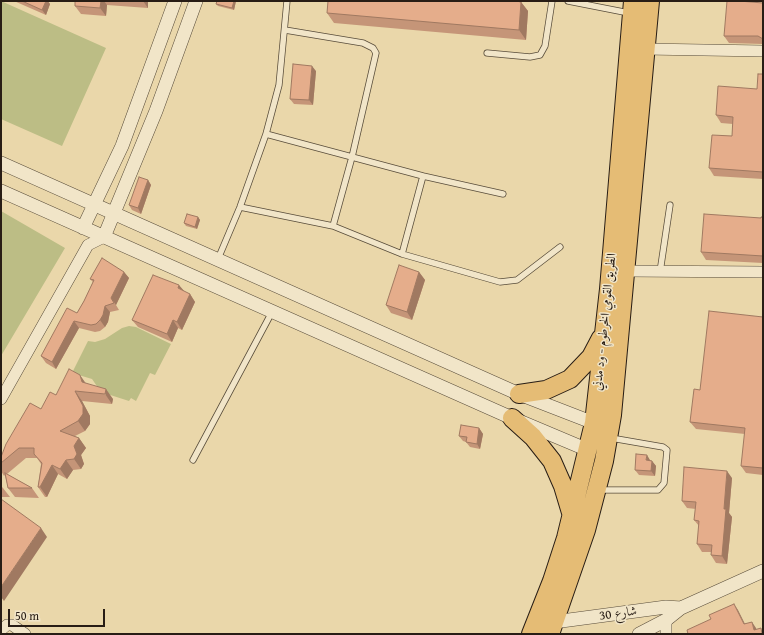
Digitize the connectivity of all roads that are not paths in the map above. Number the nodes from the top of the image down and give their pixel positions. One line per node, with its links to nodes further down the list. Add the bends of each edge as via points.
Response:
1 (175, 1): 13 (street)
2 (196, 1): 14 (street)
3 (287, 1): 8 (lane)
4 (552, 1): 11 (lane, via 540,55 530,57)
5 (568, 1): 7 (lane)
6 (650, 1): 9 (highway, الطريق القومي الخرطوم - ود مدني)
7 (633, 7): 35 (highway, الطريق القومي الخرطوم - ود مدني)
8 (285, 30): 12 (lane, via 279,85); 15 (lane, via 363,43 376,53)
9 (646, 49): 10 (street); 31 (highway, الطريق القومي الخرطوم - ود مدني)
10 (763, 51)
11 (487, 53)
12 (266, 134): 15 (lane); 22 (lane)
13 (122, 146): 14 (street); 20 (street)
14 (139, 154): 23 (street)
15 (352, 157): 17 (lane); 24 (lane)
16 (3, 168): 20 (street)
17 (423, 176): 19 (lane); 29 (lane)
18 (1, 191): 25 (street)
19 (503, 194)
20 (95, 205): 23 (street); 25 (street)
21 (670, 205): 32 (lane)
22 (240, 207): 24 (lane); 30 (lane)
23 (114, 214): 26 (street); 30 (street)
24 (333, 226): 29 (lane)
25 (83, 228): 26 (street); 27 (street)
26 (104, 237): 27 (street); 34 (street)
27 (88, 246): 37 (street)
28 (560, 247): 29 (lane, via 517,280 509,282 500,282)
29 (402, 254)
30 (218, 259): 36 (street)
31 (626, 271): 32 (street); 40 (highway, الطريق القومي الخرطوم - ود مدني)
32 (660, 272): 33 (street)
33 (763, 272)
34 (272, 312): 38 (street); 42 (lane)
35 (606, 328): 36 (highway, via 591,357 570,379 546,390); 39 (highway, الطريق القومي الخرطوم - ود مدني)
36 (519, 394): 39 (street)
37 (1, 399)
38 (512, 418): 41 (street); 44 (highway, via 533,437 552,461)
39 (594, 423): 41 (highway, الطريق القومي الخرطوم - ود مدني)
40 (609, 438): 43 (highway, الطريق القومي الخرطوم - ود مدني); 43 (lane, via 663,447 667,450 664,483 658,490)
41 (588, 450): 44 (highway, الطريق القومي الخرطوم - ود مدني)
42 (193, 460)
43 (597, 490): 48 (highway, الطريق القومي الخرطوم - ود مدني)
44 (572, 516): 51 (highway, الطريق القومي الخرطوم - ود مدني, via 552,581)
45 (763, 571): 46 (street, شارع 30)
46 (681, 608): 47 (street, شارع 30); 48 (street, شارع 30, via 666,607)
47 (666, 620): 52 (street, شارع 30); 53 (street)
48 (552, 628)
49 (1, 630): 50 (street, via 10,625)
50 (25, 634)
51 (531, 634)
52 (639, 634)
53 (666, 634)

